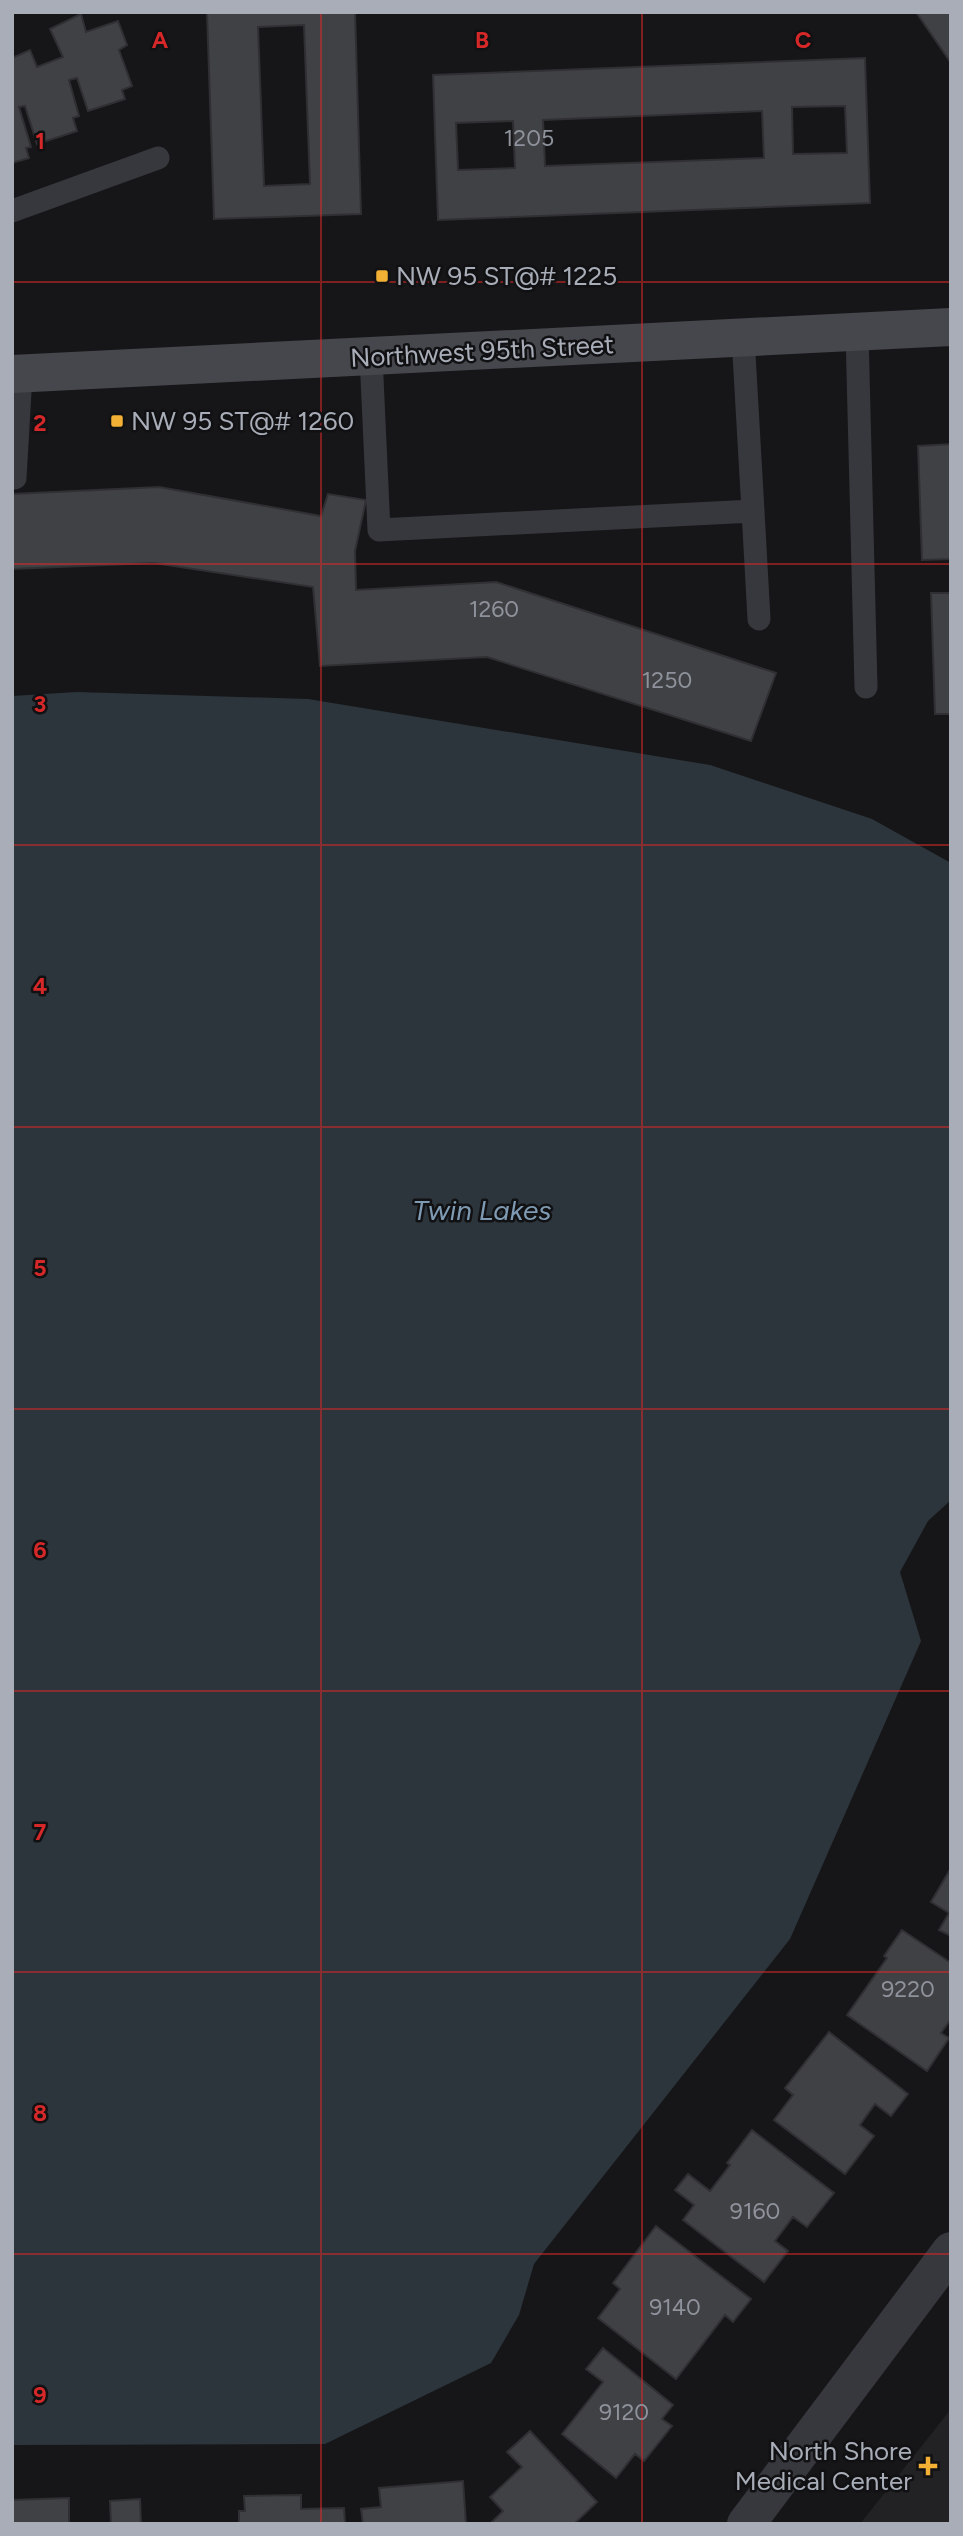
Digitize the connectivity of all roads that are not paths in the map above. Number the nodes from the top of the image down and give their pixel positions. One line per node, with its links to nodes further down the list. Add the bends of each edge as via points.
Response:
1 (158, 158): 2 (lane)
2 (12, 211)
3 (951, 327): 4 (main road, Northwest 95th Street)
4 (857, 332): 5 (main road, Northwest 95th Street); 11 (lane)
5 (743, 337): 6 (main road, Northwest 95th Street); 9 (lane)
6 (371, 356): 7 (main road, Northwest 95th Street); 9 (lane, via 379,530)
7 (17, 374): 8 (lane)
8 (12, 478)
9 (753, 511): 10 (lane)
10 (759, 619)
11 (866, 687)
12 (951, 2251): 13 (street)
13 (746, 2524)

